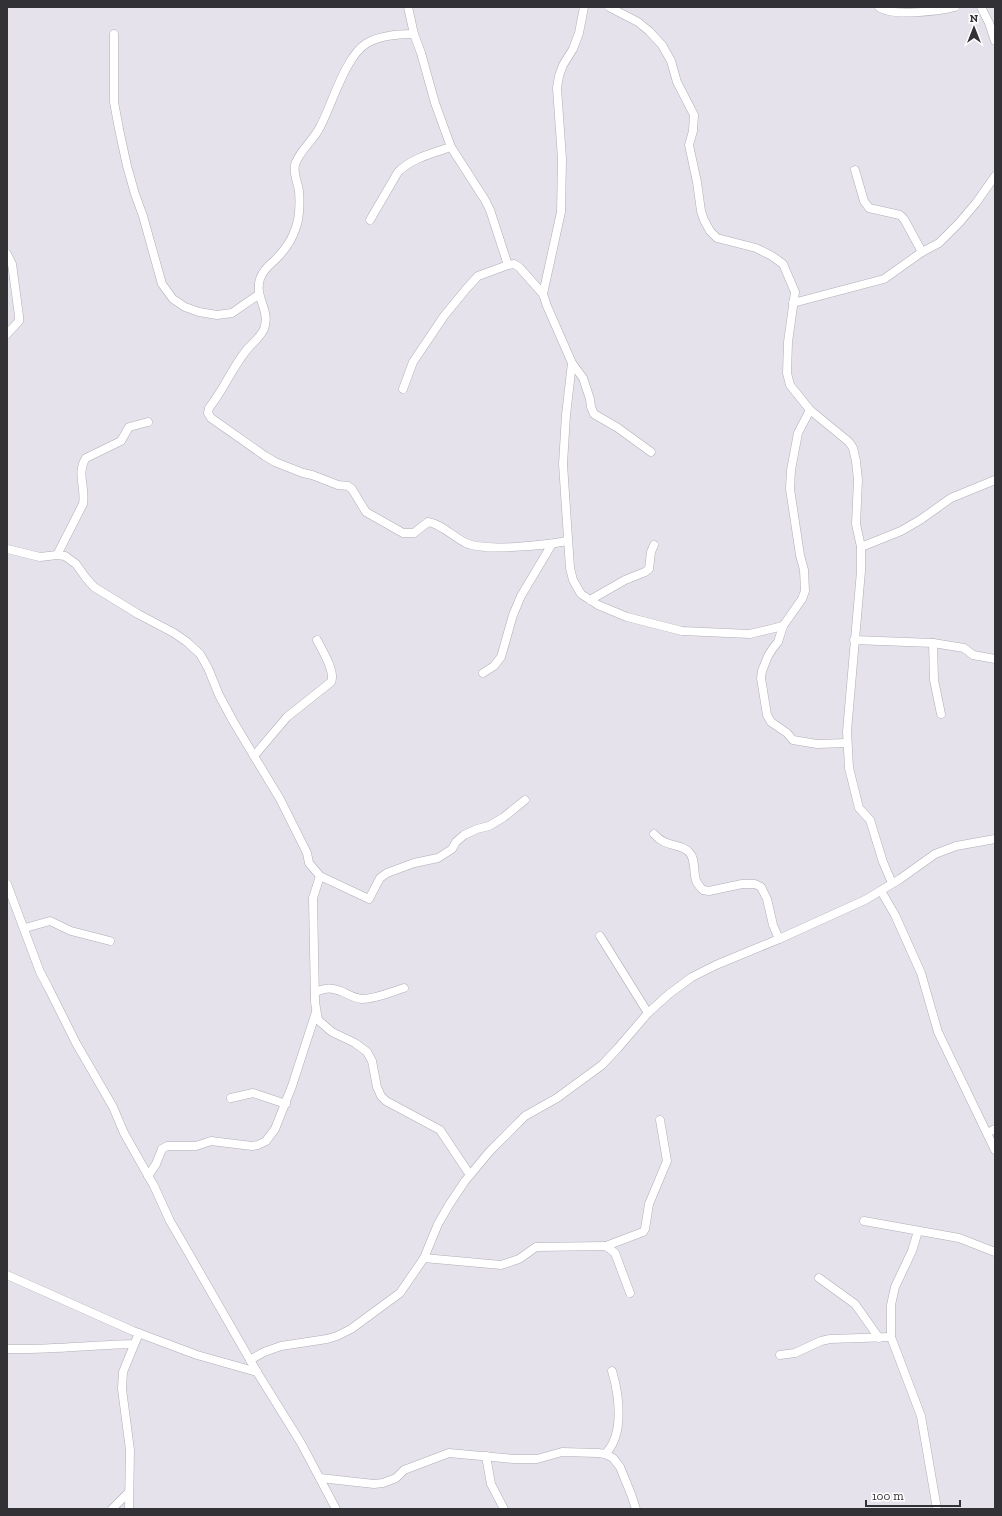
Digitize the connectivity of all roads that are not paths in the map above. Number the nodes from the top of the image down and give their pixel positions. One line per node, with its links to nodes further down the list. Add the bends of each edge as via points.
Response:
1 (408, 7): 8 (street)
2 (584, 7): 17 (street, via 579,33 563,65 557,88 562,158 561,212)
3 (608, 7): 19 (street, via 638,22 649,31 662,45 671,61 677,82 694,115 689,145 701,211 710,231 718,238 756,248 783,264 795,292)
4 (879, 7): 5 (street, via 904,12)
5 (955, 7)
6 (980, 8): 9 (street)
7 (114, 34): 18 (street, via 114,102 126,166 162,284 173,300 184,307 217,315 232,312)
8 (414, 34): 10 (street); 18 (street, via 384,37 366,43 349,62 320,128 298,156 295,174 299,191 299,215 295,231 288,244 260,277)
9 (995, 41)
10 (451, 147): 13 (street, via 403,167); 16 (street, via 490,210)
11 (855, 170): 14 (street, via 864,201 869,208 900,215)
12 (995, 176): 14 (street, via 959,223 938,243)
13 (370, 220)
14 (922, 252): 19 (street, via 884,279)
15 (7, 254): 20 (street, via 12,264 19,316 19,321)
16 (508, 265): 17 (street, via 514,264 519,267); 22 (street, via 478,276 466,288 413,362)
17 (543, 294): 21 (street)
18 (258, 295): 28 (street, via 265,311 264,330 238,362 209,408 211,418 275,462 338,485 348,486 366,512 403,533 414,533 428,522 473,545 496,547)
19 (793, 303): 23 (street, via 787,373 790,385)
20 (7, 334)
21 (572, 363): 25 (street, via 583,378 594,414); 27 (street, via 563,464)
22 (403, 389)
23 (810, 410): 30 (street, via 853,448 858,480 856,524); 34 (street, via 798,433 790,489 804,570 805,591)
24 (148, 422): 32 (street, via 129,427 121,441 86,458 81,473 84,497 82,504)
25 (651, 452)
26 (995, 480): 30 (street, via 951,498 901,531)
27 (568, 541): 28 (street); 33 (street, via 573,580 581,594)
28 (552, 544): 39 (street, via 512,615 501,657 494,666)
29 (654, 545): 33 (street, via 649,569)
30 (861, 547): 36 (street)
31 (7, 549): 32 (street, via 40,557)
32 (57, 554): 42 (street, via 71,559 94,587 174,633 200,654 219,695)
33 (590, 600): 34 (street, via 627,617 682,631 750,634)
34 (783, 626): 41 (street, via 778,642 772,648 762,671 767,715 771,722 793,740 817,744)
35 (317, 640): 42 (street, via 333,679 287,717)
36 (854, 640): 37 (street); 41 (street)
37 (933, 643): 38 (street, via 964,648 973,655); 40 (street, via 934,680)
38 (995, 659)
39 (482, 673)
40 (941, 714)
41 (848, 743): 47 (street, via 849,768 859,808 870,820)
42 (254, 756): 46 (street, via 280,799 309,863)
43 (526, 800): 46 (street, via 489,826 464,834 452,849 442,856 387,873 380,878 369,899)
44 (654, 834): 52 (street, via 665,844 689,852 696,880 703,890 742,884 755,884 761,887)
45 (995, 839): 47 (street, via 956,846 935,854)
46 (320, 876): 55 (street, via 313,898)
47 (892, 883): 49 (street)
48 (7, 884): 50 (street)
49 (881, 890): 52 (street, via 865,900); 62 (street, via 912,950 928,993 938,1032)
50 (24, 928): 53 (street, via 50,921 70,931); 65 (street, via 40,972 79,1048 114,1107 124,1133)
51 (600, 936): 57 (street)
52 (779, 939): 57 (street, via 692,977)
53 (110, 942)
54 (404, 988): 55 (street, via 362,999 333,988)
55 (315, 992): 56 (street)
56 (316, 1012): 59 (street); 64 (street, via 318,1020 332,1032 355,1042 367,1052 372,1061 380,1096 440,1130)
57 (648, 1013): 64 (street, via 602,1065 557,1098 525,1116)
58 (231, 1098): 59 (street, via 253,1093)
59 (286, 1104): 65 (street, via 275,1129 266,1141 252,1146 211,1141 196,1146 167,1146 162,1149)
60 (660, 1120): 68 (street, via 667,1161 649,1204 645,1229)
61 (995, 1129): 62 (street)
62 (987, 1132): 63 (street)
63 (995, 1150)
64 (470, 1175): 70 (street, via 438,1224)
65 (148, 1176): 80 (street, via 170,1221)
66 (864, 1221): 67 (street)
67 (918, 1231): 69 (street, via 959,1238); 76 (street, via 912,1251 895,1287 891,1305)
68 (606, 1246): 70 (street, via 536,1246 519,1258 501,1265); 73 (street, via 615,1253)
69 (995, 1252)
70 (424, 1258): 80 (street, via 400,1293 351,1329 327,1339 281,1346)
71 (7, 1275): 74 (street)
72 (819, 1278): 75 (street, via 855,1304)
73 (630, 1293)
74 (139, 1334): 77 (street); 82 (street, via 197,1355)
75 (879, 1338): 76 (street); 79 (street, via 830,1339 795,1353)
76 (891, 1338): 92 (street, via 921,1416)
77 (134, 1344): 78 (street); 86 (street, via 123,1372 122,1389 130,1450)
78 (7, 1349)
79 (780, 1355)
80 (250, 1360): 82 (street)
81 (612, 1371): 83 (street, via 619,1400 618,1419 616,1436)
82 (257, 1372): 85 (street)
83 (605, 1454): 84 (street, via 562,1452 537,1459); 91 (street, via 613,1458 620,1467)
84 (486, 1456): 85 (street, via 448,1452 404,1470 396,1478 383,1483); 90 (street, via 491,1484)
85 (320, 1478): 89 (street)
86 (129, 1492): 87 (street); 88 (street)
87 (112, 1509)
88 (129, 1509)
89 (336, 1509)
90 (504, 1509)
91 (636, 1509)
92 (937, 1509)

